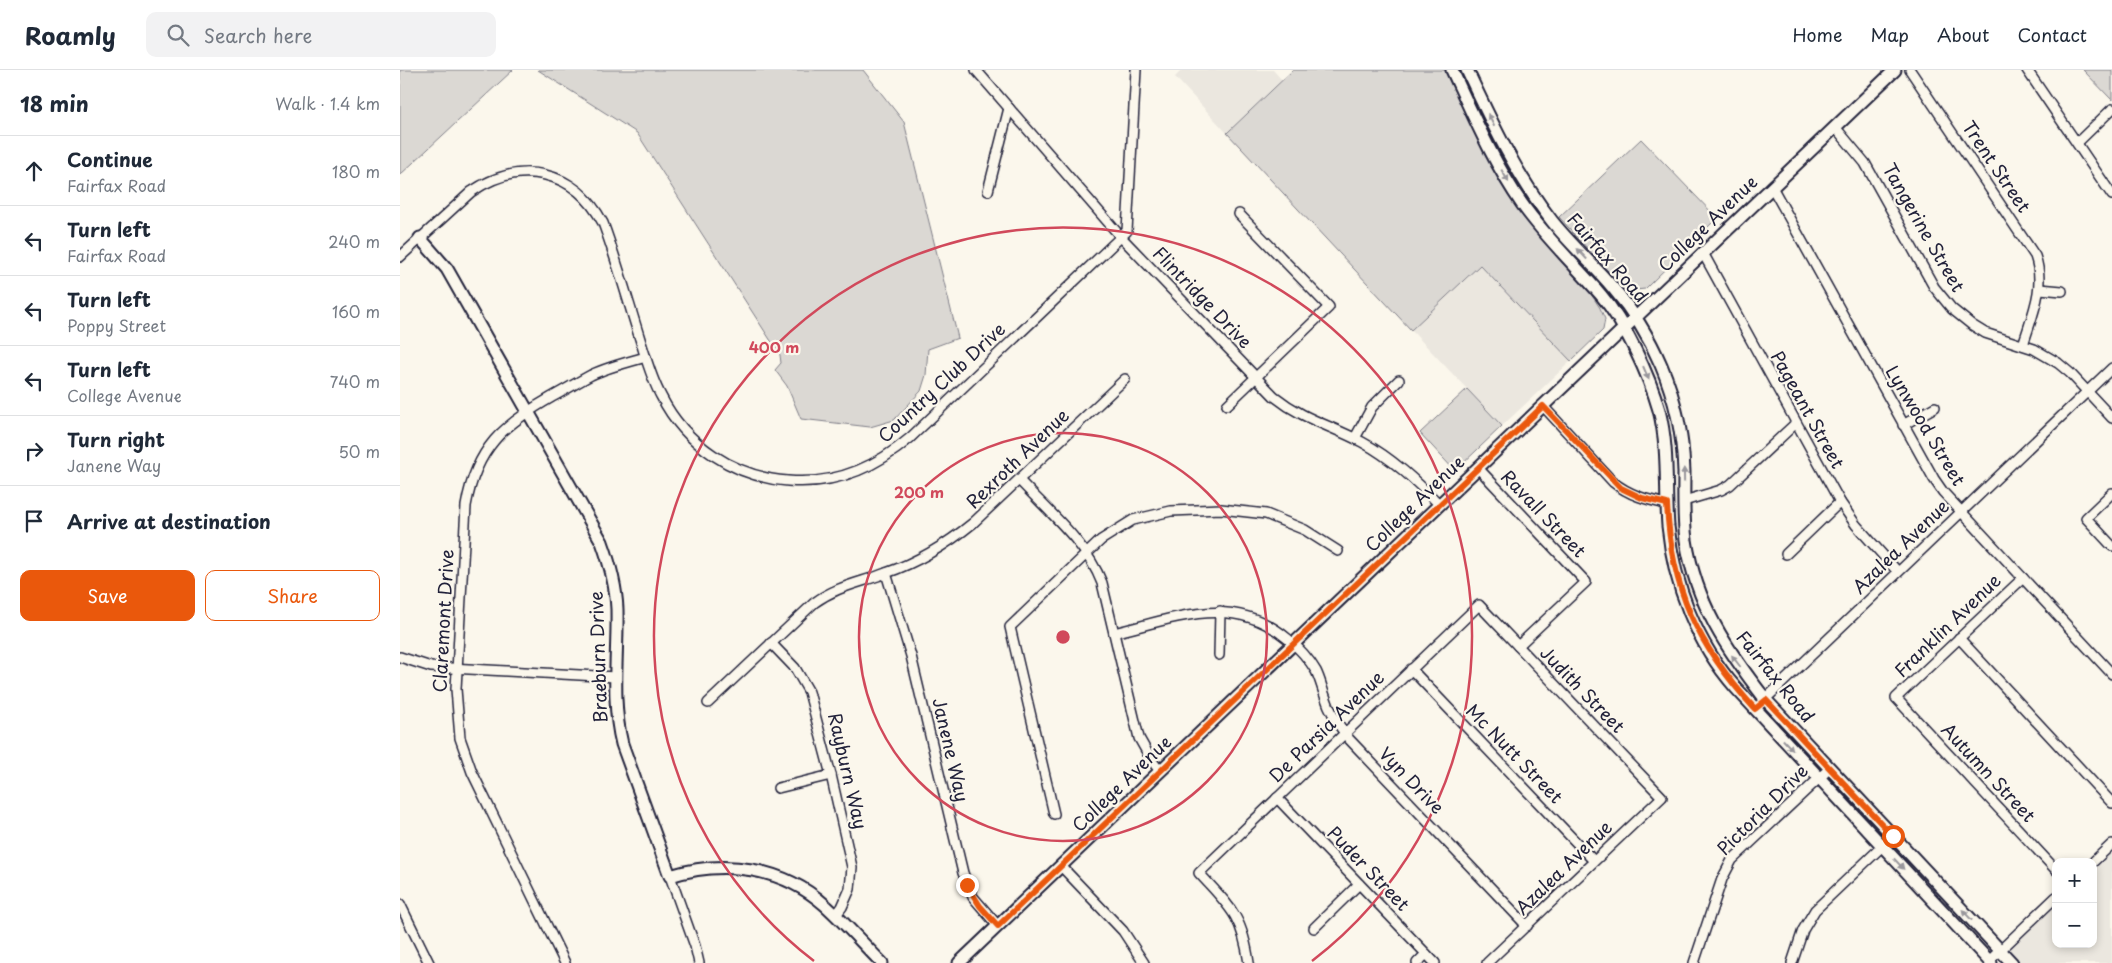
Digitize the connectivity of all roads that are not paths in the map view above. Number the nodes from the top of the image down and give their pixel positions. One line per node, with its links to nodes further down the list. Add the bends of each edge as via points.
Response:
1 (976, 70): 8 (street, Flintridge Drive)
2 (1136, 70): 16 (street, Country Club Drive, via 1127,231)
3 (1452, 70): 23 (street, Fairfax Road, one-way to 23, via 1492,155 1522,204 1557,248 1603,297)
4 (1467, 70): 22 (street, Fairfax Road, one-way to 4, via 1533,195 1504,148)
5 (1894, 70): 10 (street, College Avenue)
6 (1910, 70): 20 (street, Trent Street, via 2031,247 2038,265)
7 (2027, 70): 11 (street)
8 (1010, 108): 13 (street); 16 (street, Flintridge Drive)
9 (2112, 110): 11 (street)
10 (1835, 127): 12 (street, College Avenue); 24 (street, Tangerine Street, via 1866,162 1942,297 1952,309 1972,325)
11 (2077, 143): 14 (street)
12 (1772, 187): 18 (street, College Avenue); 37 (street, Lynwood Street)
13 (988, 191)
14 (2112, 195)
15 (1239, 214): 27 (street, via 1329,307)
16 (1121, 237): 25 (street, Country Club Drive, via 897,450 868,467 840,477 810,482 780,481 748,473 716,457 690,437 669,411); 27 (street, Flintridge Drive)
17 (420, 238): 19 (street, Country Club Drive); 25 (street, Country Club Drive, via 470,192 494,178 514,173 536,173 570,185 589,202 603,223); 34 (street, Braeburn Drive, via 447,269)
18 (1703, 253): 22 (street, College Avenue); 36 (street, Pageant Street)
19 (400, 257)
20 (2040, 289): 21 (street); 24 (street, Trent Street)
21 (2062, 291)
22 (1636, 318): 23 (street, College Avenue); 42 (street, Fairfax Road, one-way to 22, via 1683,450 1674,405 1662,366)
23 (1623, 330): 32 (street, College Avenue); 44 (street, Fairfax Road, one-way to 44, via 1646,374 1659,411 1667,454)
24 (2023, 345): 30 (street, Tangerine Street, via 2058,363)
25 (646, 357): 34 (street, Claremont Drive, via 592,374)
26 (2112, 368): 30 (street, Azalea Avenue)
27 (1256, 377): 31 (street); 38 (street, Flintridge Drive, via 1274,396 1300,415)
28 (1125, 379): 40 (street, Rexroth Avenue)
29 (1399, 380): 38 (street, via 1372,407)
30 (2087, 391): 35 (street, Tangerine Street); 46 (street, Azalea Avenue)
31 (1227, 405)
32 (1543, 406): 39 (street, College Avenue); 44 (street, via 1621,488 1642,498)
33 (1935, 408): 37 (street)
34 (528, 411): 63 (street, Claremont Drive, via 504,429 491,444 479,462 468,491); 66 (street, Braeburn Drive, via 594,527 607,557 617,608)
35 (2112, 418)
36 (1796, 423): 42 (street, via 1730,484); 43 (street, Pageant Street)
37 (1903, 425): 46 (street, Lynwood Street, via 1934,479)
38 (1354, 438): 45 (street, Flintridge Drive, via 1400,467)
39 (1478, 468): 45 (street, College Avenue); 60 (street, Ravall Street, via 1586,582)
40 (1019, 480): 49 (street); 52 (street, Rexroth Avenue, via 955,538 928,555)
41 (2112, 493): 47 (street, via 2086,518)
42 (1684, 501): 68 (street, Fairfax Road, one-way to 42, via 1730,653 1706,608 1690,558)
43 (1840, 502): 50 (street); 51 (street, Pageant Street)
44 (1667, 504): 70 (street, Fairfax Road, via 1674,564 1685,602 1718,665)
45 (1440, 505): 59 (street, College Avenue)
46 (1961, 512): 51 (street, Azalea Avenue); 53 (street, Lynwood Street)
47 (2112, 546)
48 (1338, 551): 49 (street, via 1305,530 1266,514 1221,509 1171,511 1132,520)
49 (1087, 553): 56 (street, via 1102,583); 80 (street, via 1010,627)
50 (1786, 554)
51 (1898, 572): 68 (street, Azalea Avenue)
52 (886, 573): 58 (street, Rexroth Avenue, via 847,584 824,595); 93 (street, Janene Way, via 911,656 962,873 973,897)
53 (2022, 578): 57 (street, Franklin Avenue); 65 (street, Lynwood Street)
54 (1479, 605): 60 (street, Judith Street); 64 (street, De Parsia Avenue)
55 (1220, 611): 56 (street, Vyn Drive); 59 (street, Vyn Drive, via 1259,620); 61 (street)
56 (1114, 632): 73 (street, via 1140,738)
57 (1960, 638): 67 (street, Franklin Avenue); 79 (street)
58 (772, 643): 69 (street, Rexroth Avenue); 74 (street, Rayburn Way, via 795,668 810,692)
59 (1294, 644): 71 (street, Vyn Drive, via 1316,671 1330,709); 73 (street, College Avenue)
60 (1518, 646): 77 (street, Judith Street)
61 (1219, 655)
62 (400, 657): 63 (street, via 420,665)
63 (457, 668): 66 (street); 100 (street, Claremont Drive, via 456,706 465,754)
64 (1411, 669): 71 (street, De Parsia Avenue); 85 (street, Mc Nutt Street)
65 (2112, 674)
66 (616, 677): 88 (street, Braeburn Drive, via 616,712 622,744)
67 (1896, 698): 87 (street, Autumn Street)
68 (1766, 700): 70 (street, Azalea Avenue); 72 (street, Fairfax Road)
69 (708, 704)
70 (1755, 709): 75 (street, Fairfax Road, one-way to 75)
71 (1344, 733): 78 (street, De Parsia Avenue); 94 (street, Vyn Drive)
72 (1830, 768): 75 (street, Pictoria Drive); 81 (street, Fairfax Road)
73 (1160, 772): 86 (street, College Avenue)
74 (831, 775): 76 (street); 92 (street, Rayburn Way, via 852,867 850,889)
75 (1819, 777): 83 (street, Fairfax Road); 109 (street, Pictoria Drive, via 1726,869)
76 (778, 788)
77 (1662, 797): 85 (street, Azalea Avenue)
78 (1277, 798): 89 (street, Puder Street); 105 (street, De Parsia Avenue, via 1199,873 1238,919 1246,941)
79 (2112, 803)
80 (1054, 814)
81 (1893, 836): 83 (street); 96 (street, Fairfax Road, one-way to 81)
82 (2112, 844): 84 (street)
83 (1882, 846): 98 (street, Fairfax Road, one-way to 98); 110 (street, via 1815,910 1803,930)
84 (2097, 858)
85 (1594, 861): 94 (street, Azalea Avenue)
86 (1061, 866): 93 (street, College Avenue); 104 (street, via 1123,931)
87 (2052, 866)
88 (670, 876): 92 (street, via 716,867 762,872 799,887); 101 (street, Braeburn Drive, via 696,946)
89 (1359, 884): 95 (street); 97 (street, Puder Street)
90 (2052, 901): 96 (street)
91 (400, 904): 99 (street)
92 (836, 915): 102 (street)
93 (998, 926): 103 (street, College Avenue)
94 (1527, 926): 108 (street, Azalea Avenue)
95 (1314, 928)
96 (2000, 951): 98 (street); 111 (street, Fairfax Road)
97 (1426, 954): 106 (street); 107 (street, Puder Street)
98 (1990, 962)
99 (429, 963)
100 (565, 963)
101 (699, 963)
102 (882, 963)
103 (959, 963)
104 (1144, 963)
105 (1248, 963)
106 (1417, 963)
107 (1435, 963)
108 (1488, 963)
109 (1694, 963)
110 (1792, 963)
111 (2012, 963)

